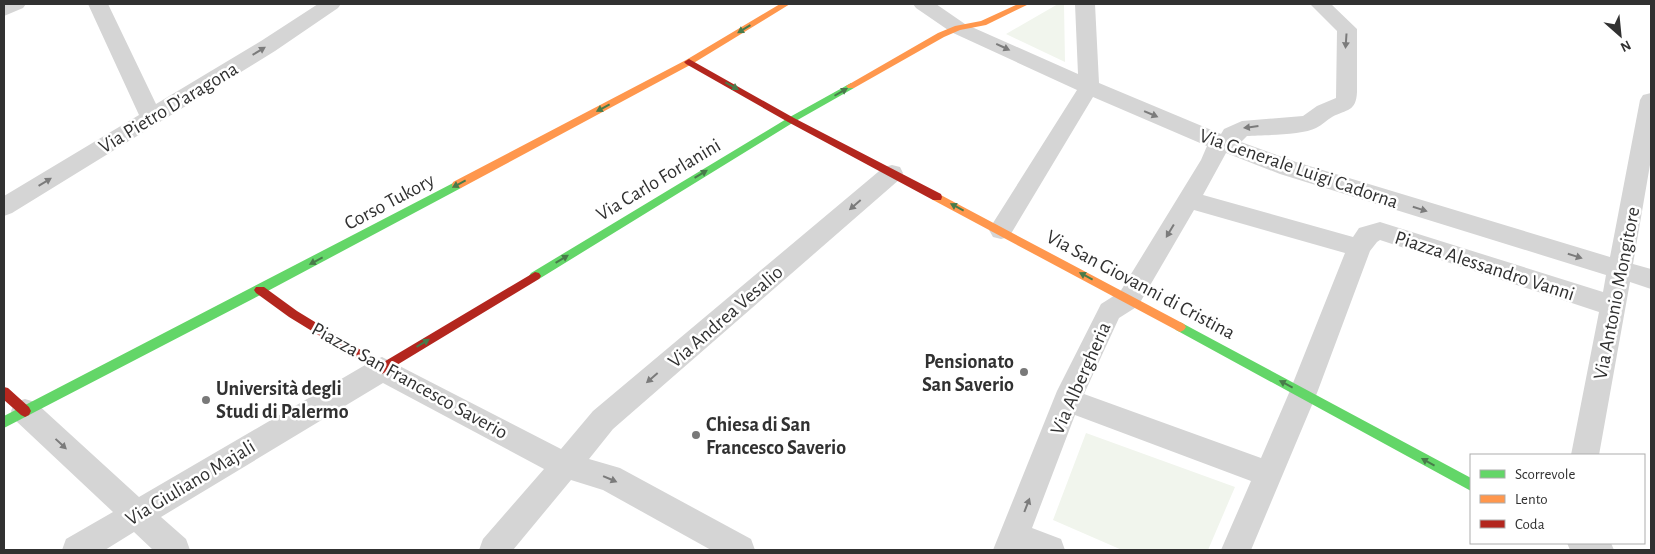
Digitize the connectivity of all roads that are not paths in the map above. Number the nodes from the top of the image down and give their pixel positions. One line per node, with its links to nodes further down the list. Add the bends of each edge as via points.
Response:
1 (16, 4): 9 (street)
2 (98, 4): 14 (street)
3 (331, 4): 14 (street, Via Pietro D'aragona, one-way to 3)
4 (786, 4): 11 (street, Corso Tukory, one-way to 11)
5 (923, 4): 10 (street, Via Generale Luigi Cadorna)
6 (1025, 4): 10 (street, Via Carlo Forlanini, via 983,23)
7 (1085, 4): 12 (street)
8 (1320, 4): 16 (street, Via Albergheria, one-way to 16, via 1347,29 1346,101 1308,123 1242,129)
9 (4, 10)
10 (958, 28): 12 (street, Via Generale Luigi Cadorna, one-way to 12); 15 (street, Via Carlo Forlanini, one-way to 10)
11 (689, 62): 15 (street, Via San Giovanni di Cristina, one-way to 15); 24 (street, Corso Tukory, one-way to 24)
12 (1089, 88): 16 (street, Via Generale Luigi Cadorna, one-way to 16); 20 (street)
13 (1651, 100): 22 (street, Via Antonio Mongitore)
14 (151, 117): 19 (street, Via Pietro D'aragona, one-way to 14)
15 (791, 120): 17 (street, Via San Giovanni di Cristina); 27 (street, Via Carlo Forlanini, one-way to 15)
16 (1224, 144): 18 (street, Via Albergheria); 22 (street, Via Generale Luigi Cadorna, one-way to 22, via 1298,171)
17 (892, 173): 20 (street, Via San Giovanni di Cristina, one-way to 17); 33 (street, Via Andrea Vesalio, one-way to 33, via 603,420)
18 (1189, 200): 21 (street); 25 (street, Via Albergheria, one-way to 25)
19 (4, 207)
20 (1001, 230): 25 (street, Via San Giovanni di Cristina, one-way to 20)
21 (1359, 248): 26 (street, Piazza Alessandro Vanni, via 1368,235 1380,231); 29 (street)
22 (1621, 270): 23 (street, Via Generale Luigi Cadorna); 26 (street, Via Antonio Mongitore)
23 (1651, 280)
24 (260, 290): 27 (street, Piazza San Francesco Saverio); 31 (street, Corso Tukory)
25 (1129, 299): 29 (street, Via San Giovanni di Cristina, one-way to 25); 30 (street, Via Albergheria, via 1110,311)
26 (1614, 306): 32 (street, Via Antonio Mongitore)
27 (382, 369): 33 (street, Piazza San Francesco Saverio); 36 (street, Via Giuliano Majali)
28 (4, 392): 31 (street)
29 (1303, 393): 34 (street); 35 (street, Via San Giovanni di Cristina, one-way to 29)
30 (1067, 400): 34 (street); 37 (street, Via Albergheria, one-way to 30)
31 (14, 416): 36 (street, one-way to 36)
32 (1585, 454)
33 (564, 465): 41 (street, Via Andrea Vesalio); 42 (street, Piazza San Francesco Saverio, one-way to 42, via 610,478)
34 (1269, 474): 44 (street)
35 (1470, 484)
36 (137, 513): 39 (street, Via Giuliano Majali); 40 (street)
37 (1011, 543): 43 (street)
38 (1584, 544): 45 (street)
39 (77, 550)
40 (175, 550)
41 (494, 550)
42 (740, 550)
43 (1050, 550)
44 (1236, 550)
45 (1599, 550)

